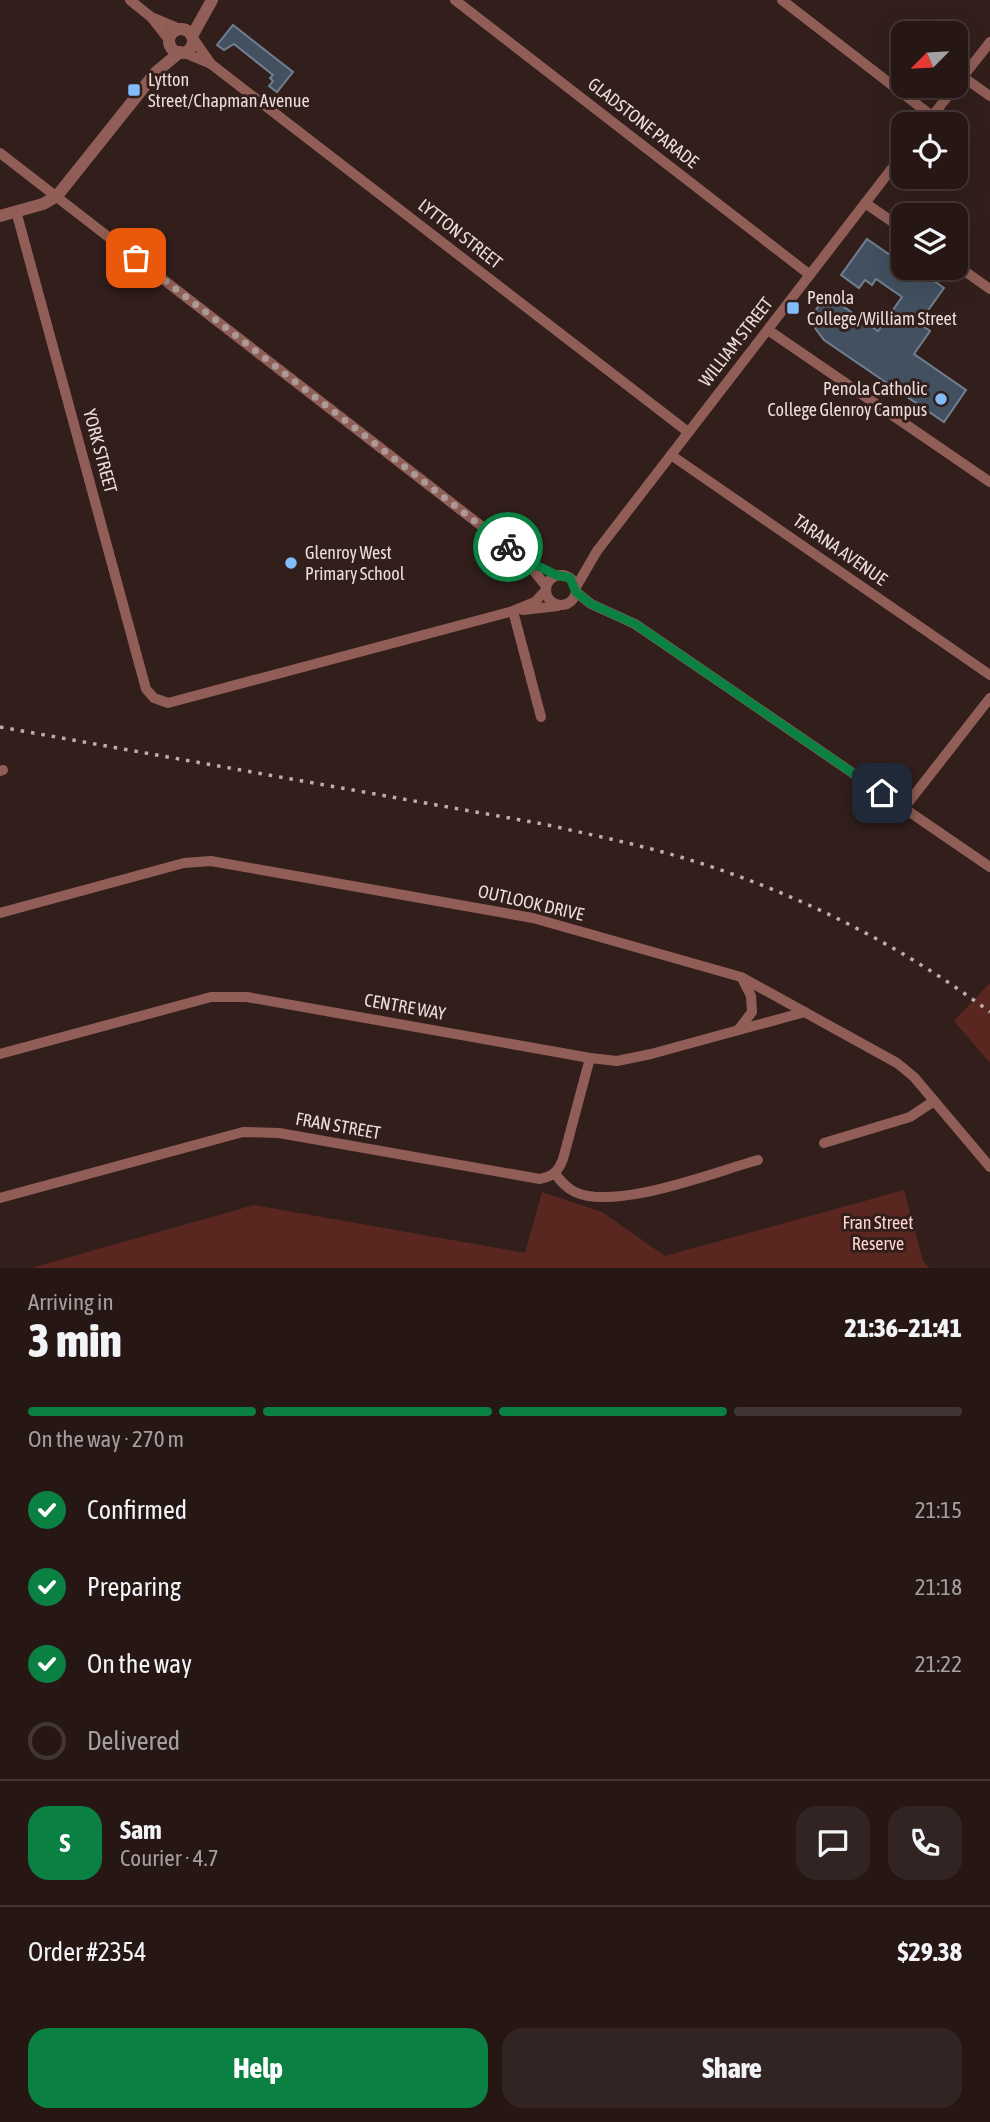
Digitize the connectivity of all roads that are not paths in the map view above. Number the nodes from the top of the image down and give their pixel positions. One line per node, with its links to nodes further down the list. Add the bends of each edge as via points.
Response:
1 (130, 0): 5 (street)
2 (212, 0): 6 (street)
3 (455, 0): 26 (street, GLADSTONE PARADE)
4 (782, 0): 16 (street)
5 (151, 17): 6 (street); 7 (street)
6 (186, 33): 7 (street, via 172,32); 9 (street, via 191,46); 10 (street, LYTTON STREET)
7 (169, 41): 9 (street); 12 (street)
8 (990, 42): 11 (street)
9 (181, 52): 10 (street, LYTTON STREET); 12 (street)
10 (211, 64): 29 (street, LYTTON STREET)
11 (968, 71)
12 (156, 72): 20 (street)
13 (968, 81): 14 (street)
14 (990, 96)
15 (946, 98): 17 (street)
16 (919, 112)
17 (935, 112)
18 (0, 153): 20 (street)
19 (891, 169): 21 (street, WILLIAM STREET)
20 (57, 196): 22 (street); 33 (street)
21 (865, 203): 24 (street); 26 (street, WILLIAM STREET)
22 (16, 211): 23 (street); 38 (street, YORK STREET, via 146,689 154,698 168,704)
23 (0, 216)
24 (891, 221)
25 (968, 273): 27 (street)
26 (810, 275): 28 (street, WILLIAM STREET)
27 (990, 289)
28 (768, 330): 29 (street, WILLIAM STREET); 31 (street)
29 (688, 432): 30 (street, WILLIAM STREET)
30 (671, 454): 32 (street, WILLIAM STREET); 40 (street, TARANA AVENUE)
31 (990, 482)
32 (597, 551): 34 (street, WILLIAM STREET); 36 (street, WILLIAM STREET)
33 (524, 559): 34 (street); 35 (street)
34 (561, 575): 35 (street); 36 (street)
35 (545, 589): 37 (street, via 549,601); 38 (street, via 536,602)
36 (576, 589): 37 (street, via 572,601); 39 (street)
37 (560, 606): 38 (street); 39 (street)
38 (513, 611): 42 (street)
39 (610, 614): 43 (street, via 635,624)
40 (990, 675)
41 (990, 698): 43 (street)
42 (541, 717)
43 (904, 808): 44 (street)
44 (990, 867)
45 (0, 913): 46 (street, OUTLOOK DRIVE, via 184,863 211,861 533,918)
46 (741, 978): 47 (street, OUTLOOK DRIVE); 48 (street, via 751,996 752,1012)
47 (805, 1012): 48 (street, CENTRE WAY); 51 (street, OUTLOOK DRIVE, via 897,1063)
48 (737, 1031): 50 (street, CENTRE WAY, via 651,1055 617,1061)
49 (0, 1054): 50 (street, CENTRE WAY, via 211,997 231,996)
50 (590, 1059): 55 (street)
51 (934, 1101): 52 (street, via 910,1117); 54 (street, OUTLOOK DRIVE)
52 (824, 1143)
53 (758, 1160): 55 (street, via 626,1197 575,1192)
54 (990, 1167)
55 (555, 1174): 56 (street, FRAN STREET, via 540,1179 279,1133 243,1132)
56 (0, 1198)

